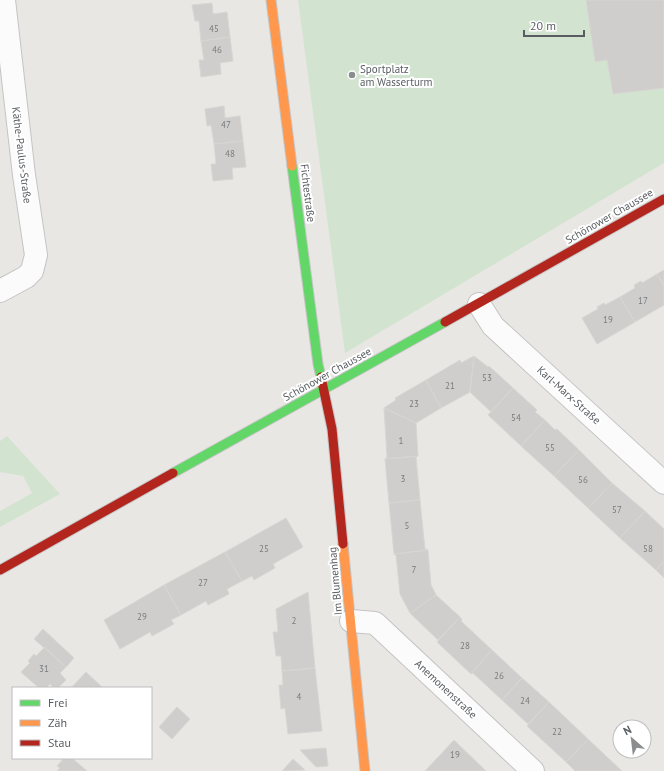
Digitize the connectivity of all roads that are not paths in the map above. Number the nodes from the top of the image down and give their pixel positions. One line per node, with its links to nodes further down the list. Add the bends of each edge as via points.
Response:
1 (4, 0): 4 (street, Käthe-Paulus-Straße, via 36,255 32,271 26,277)
2 (271, 0): 6 (street, Fichtestraße, via 318,364)
3 (664, 199): 5 (street, Schönower Chaussee)
4 (0, 291)
5 (479, 304): 6 (street, Schönower Chaussee); 7 (street, Karl-Marx-Straße, via 493,326)
6 (325, 390): 8 (street, Schönower Chaussee); 9 (street, Im Blumenhag, via 328,419 332,429)
7 (664, 483)
8 (0, 570)
9 (351, 621): 10 (street, Im Blumenhag); 11 (street, Anemonenstraße, via 375,623)
10 (365, 771)
11 (533, 771)

